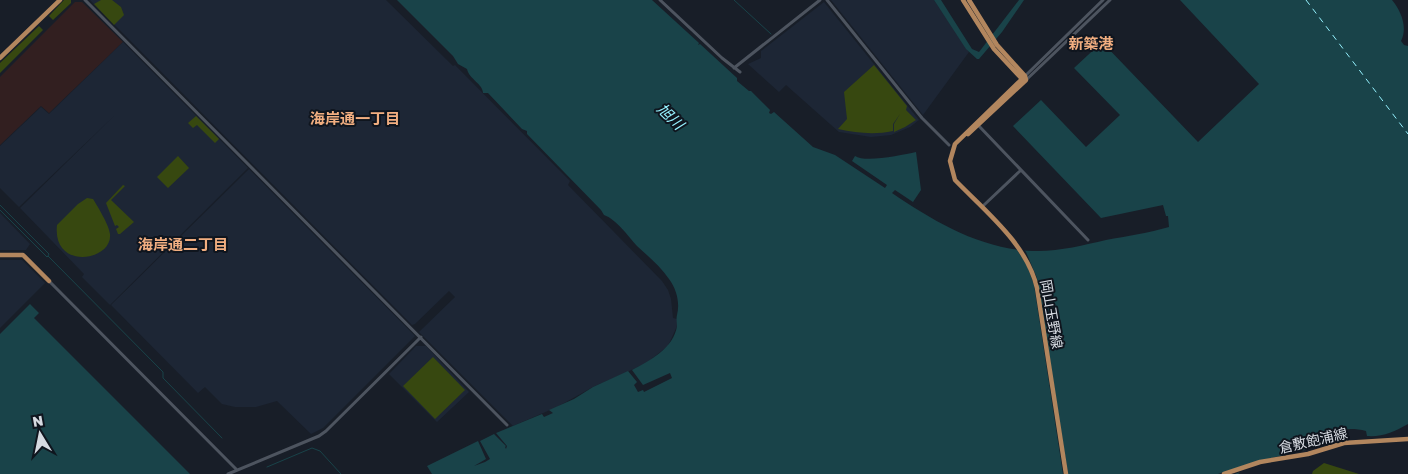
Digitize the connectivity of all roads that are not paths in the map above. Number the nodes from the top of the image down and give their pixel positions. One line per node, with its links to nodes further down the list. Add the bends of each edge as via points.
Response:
1 (60, 0): 10 (main road)
2 (85, 0): 21 (street)
3 (660, 0): 11 (street)
4 (820, 0): 11 (street)
5 (827, 0): 15 (street, via 922,118)
6 (963, 0): 13 (main road, via 994,49)
7 (969, 0): 13 (main road, via 999,48)
8 (1103, 0): 13 (street)
9 (1110, 0): 13 (street)
10 (0, 58)
11 (734, 68): 12 (street)
12 (740, 72)
13 (1024, 78): 14 (main road, 岡山玉野線)
14 (977, 124): 16 (street); 26 (main road, 岡山玉野線, via 960,138 951,155 952,174 1018,246 1032,269)
15 (950, 145)
16 (1021, 170): 17 (street); 18 (street)
17 (984, 205)
18 (1088, 240)
19 (0, 255): 20 (main road, via 23,255)
20 (49, 281): 24 (street)
21 (420, 337): 22 (street); 24 (street, via 320,436)
22 (507, 424)
23 (1408, 438): 27 (main road, 倉敷飽浦線, via 1344,443 1304,455 1260,462)
24 (237, 470): 25 (street)
25 (228, 474)
26 (1066, 474)
27 (1224, 474)

